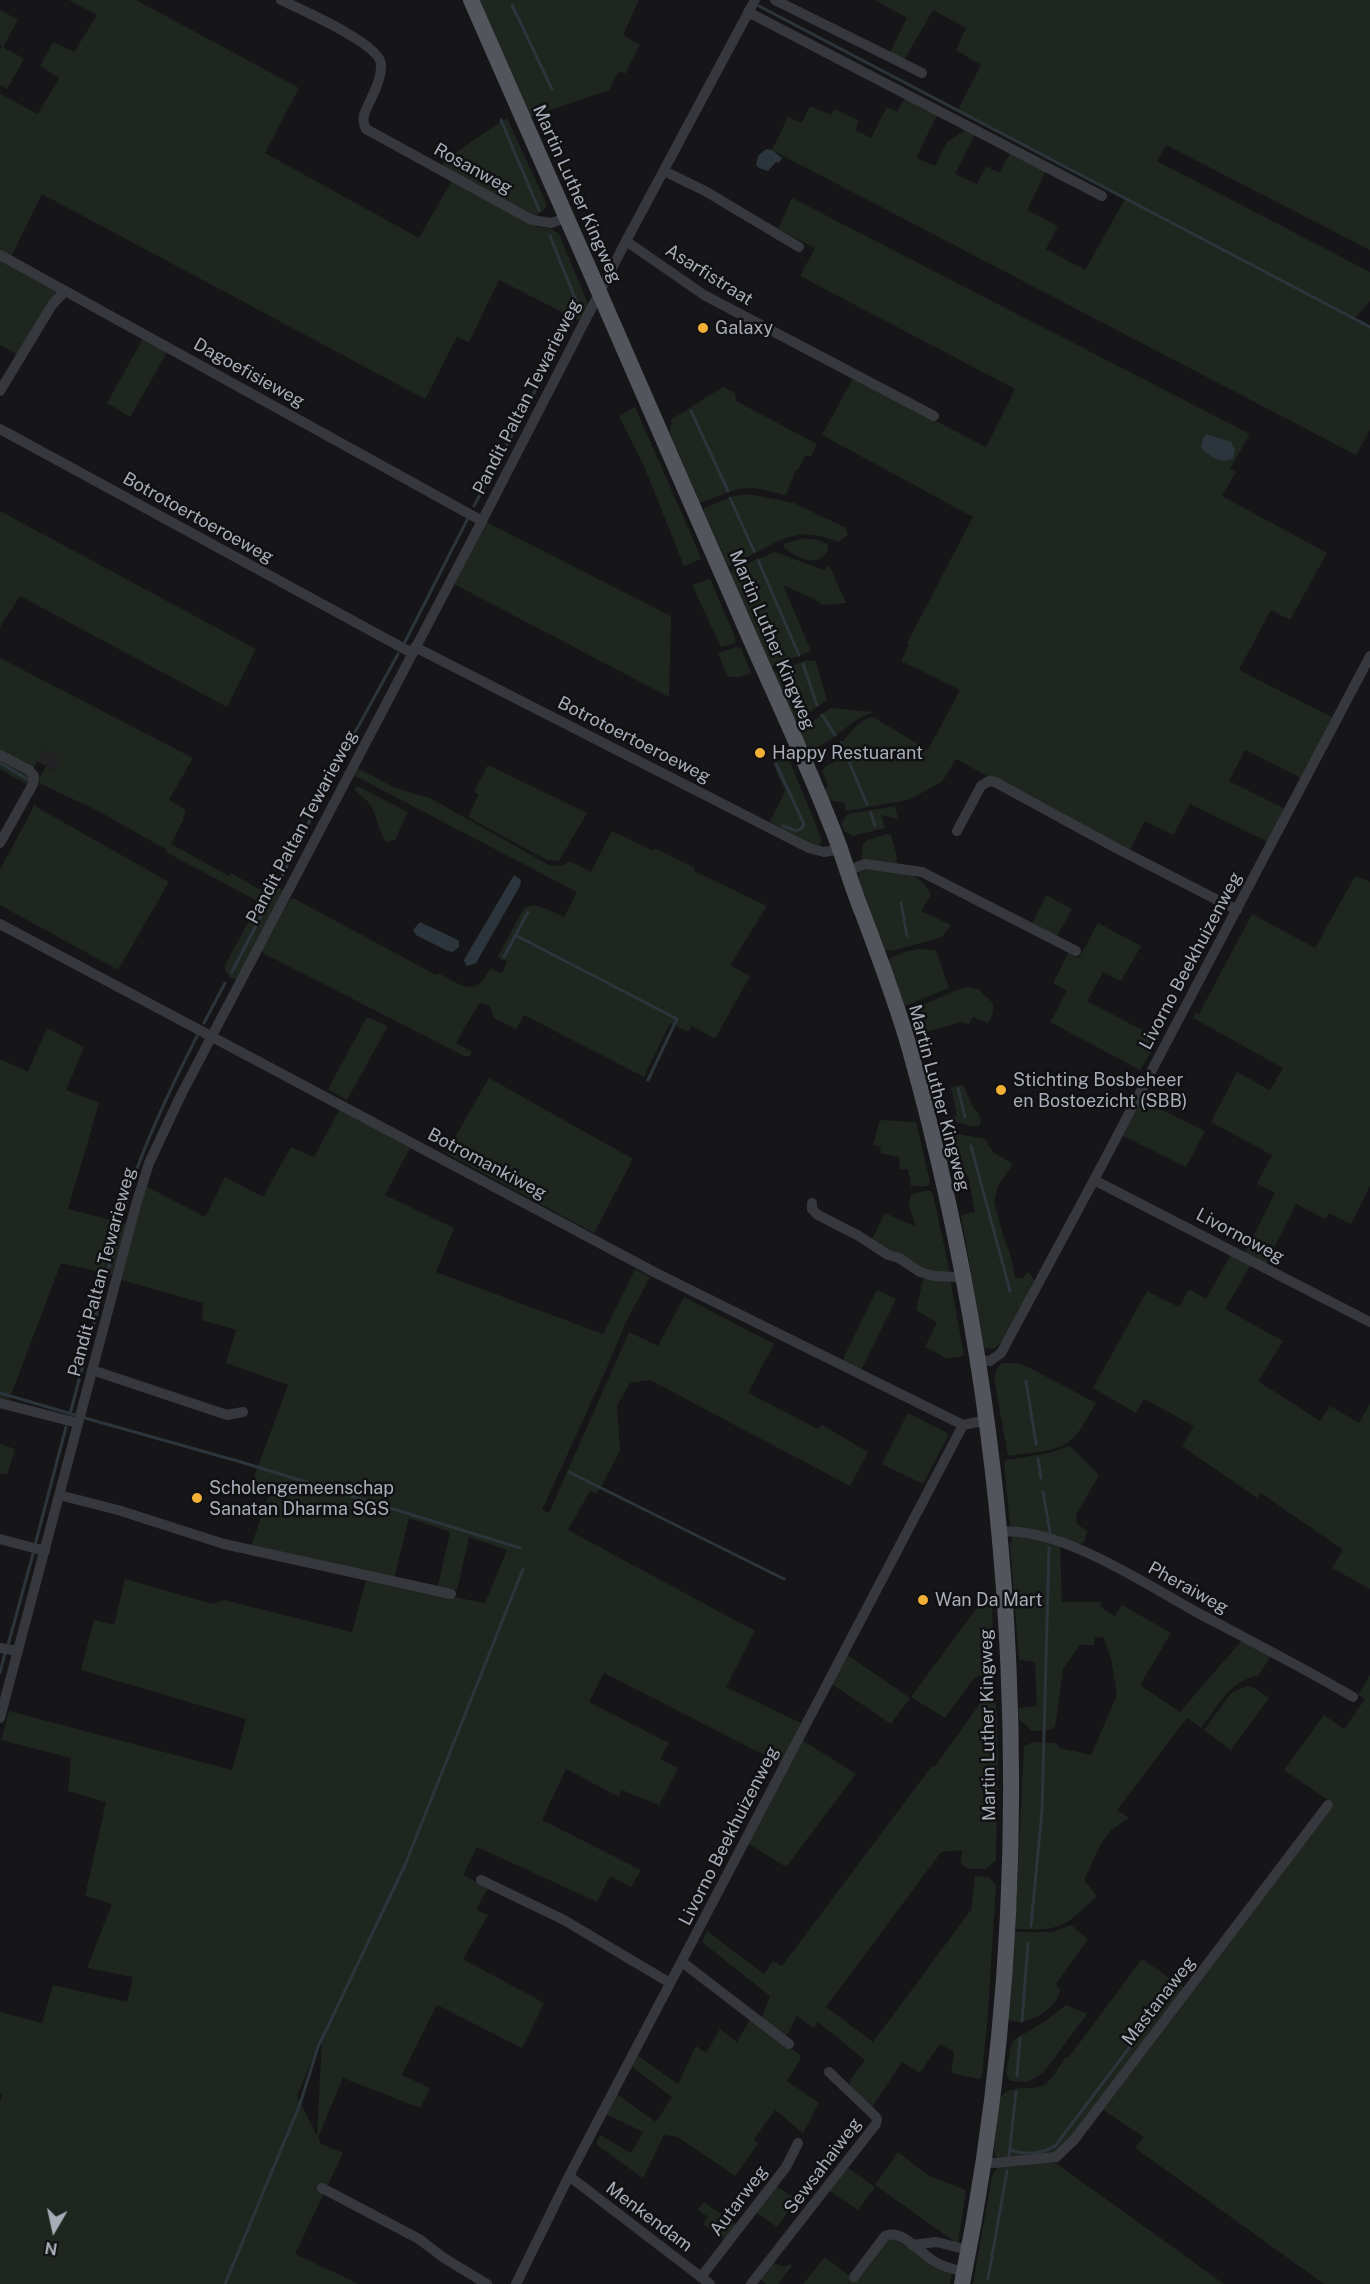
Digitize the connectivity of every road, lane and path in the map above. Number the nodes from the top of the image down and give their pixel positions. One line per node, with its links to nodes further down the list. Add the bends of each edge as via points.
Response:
1 (281, 0): 9 (street, Rosanweg, via 364,42 379,56 380,74 363,114 366,129 532,220 551,223)
2 (471, 0): 9 (main road, Martin Luther Kingweg)
3 (755, 0): 5 (street, Pandit Paltan Tewarieweg)
4 (775, 0): 6 (street)
5 (748, 12): 7 (street, Pandit Paltan Tewarieweg); 8 (street)
6 (922, 73)
7 (664, 171): 10 (street, Pandit Paltan Tewarieweg); 11 (street)
8 (1102, 196)
9 (567, 218): 14 (main road, Martin Luther Kingweg)
10 (626, 241): 14 (street, Pandit Paltan Tewarieweg); 16 (street, Asarfistraat, via 704,295)
11 (799, 247)
12 (0, 255): 13 (street, Dagoefisieweg)
13 (65, 291): 15 (street, via 52,305); 18 (street, Dagoefisieweg)
14 (599, 291): 18 (street, Pandit Paltan Tewarieweg); 24 (main road, Martin Luther Kingweg)
15 (0, 391)
16 (934, 416)
17 (0, 429): 19 (street, Botrotoertoeroeweg)
18 (482, 521): 19 (street, Pandit Paltan Tewarieweg)
19 (414, 650): 24 (street, Botrotoertoeroeweg, via 809,848 824,852); 29 (street, Pandit Paltan Tewarieweg)
20 (1370, 656): 26 (street, Livorno Beekhuizenweg)
21 (0, 755): 23 (street, via 34,776)
22 (957, 831): 26 (street, via 981,786 994,782)
23 (0, 843)
24 (840, 849): 25 (main road, Martin Luther Kingweg)
25 (847, 871): 28 (street, via 865,864 922,872); 34 (main road, Martin Luther Kingweg, via 909,1048 957,1247)
26 (1237, 910): 30 (street, Livorno Beekhuizenweg)
27 (0, 924): 29 (street, Botromankiweg)
28 (1076, 951)
29 (212, 1036): 35 (street, Pandit Paltan Tewarieweg, via 149,1163); 40 (street, Botromankiweg, via 657,1274)
30 (1094, 1180): 33 (street, Livornoweg); 34 (street, Livorno Beekhuizenweg, via 1000,1353 990,1361)
31 (812, 1203): 32 (street, via 818,1215 888,1255 921,1272)
32 (955, 1277)
33 (1370, 1322)
34 (978, 1360): 38 (main road, Martin Luther Kingweg)
35 (92, 1370): 37 (street, via 227,1415); 39 (street, Pandit Paltan Tewarieweg)
36 (0, 1402): 39 (street)
37 (243, 1412)
38 (987, 1420): 40 (street); 42 (main road, Martin Luther Kingweg)
39 (78, 1422): 41 (street, Pandit Paltan Tewarieweg)
40 (963, 1425): 52 (street, Livorno Beekhuizenweg)
41 (59, 1495): 44 (street, Pandit Paltan Tewarieweg); 45 (street, via 224,1544)
42 (1000, 1532): 48 (street, Pheraiweg, via 1031,1533 1083,1550); 57 (main road, Martin Luther Kingweg, via 1008,1661 1011,1824 1007,1930)
43 (0, 1539): 44 (street)
44 (45, 1551): 47 (street, Pandit Paltan Tewarieweg)
45 (451, 1594)
46 (0, 1648): 47 (street)
47 (18, 1651): 49 (street, Pandit Paltan Tewarieweg)
48 (1353, 1697)
49 (0, 1718)
50 (1328, 1804): 57 (street, Mastanaweg, via 1074,2140 1056,2157)
51 (481, 1880): 53 (street, via 564,1920)
52 (682, 1962): 53 (street, Livorno Beekhuizenweg); 54 (street)
53 (670, 1983): 58 (street, Livorno Beekhuizenweg)
54 (789, 2044)
55 (829, 2072): 67 (street, Sewsahaiweg, via 875,2116 876,2124)
56 (798, 2143): 64 (street, Autarweg)
57 (984, 2162): 63 (main road, Martin Luther Kingweg)
58 (569, 2176): 64 (street, Menkendam); 66 (street, Livorno Beekhuizenweg)
59 (322, 2188): 65 (street, via 419,2239)
60 (912, 2245): 61 (street, via 936,2242); 62 (street, via 895,2234 885,2236); 63 (street)
61 (961, 2248)
62 (854, 2277)
63 (959, 2277)
64 (706, 2280)
65 (487, 2284)
66 (516, 2284)
67 (751, 2284)

